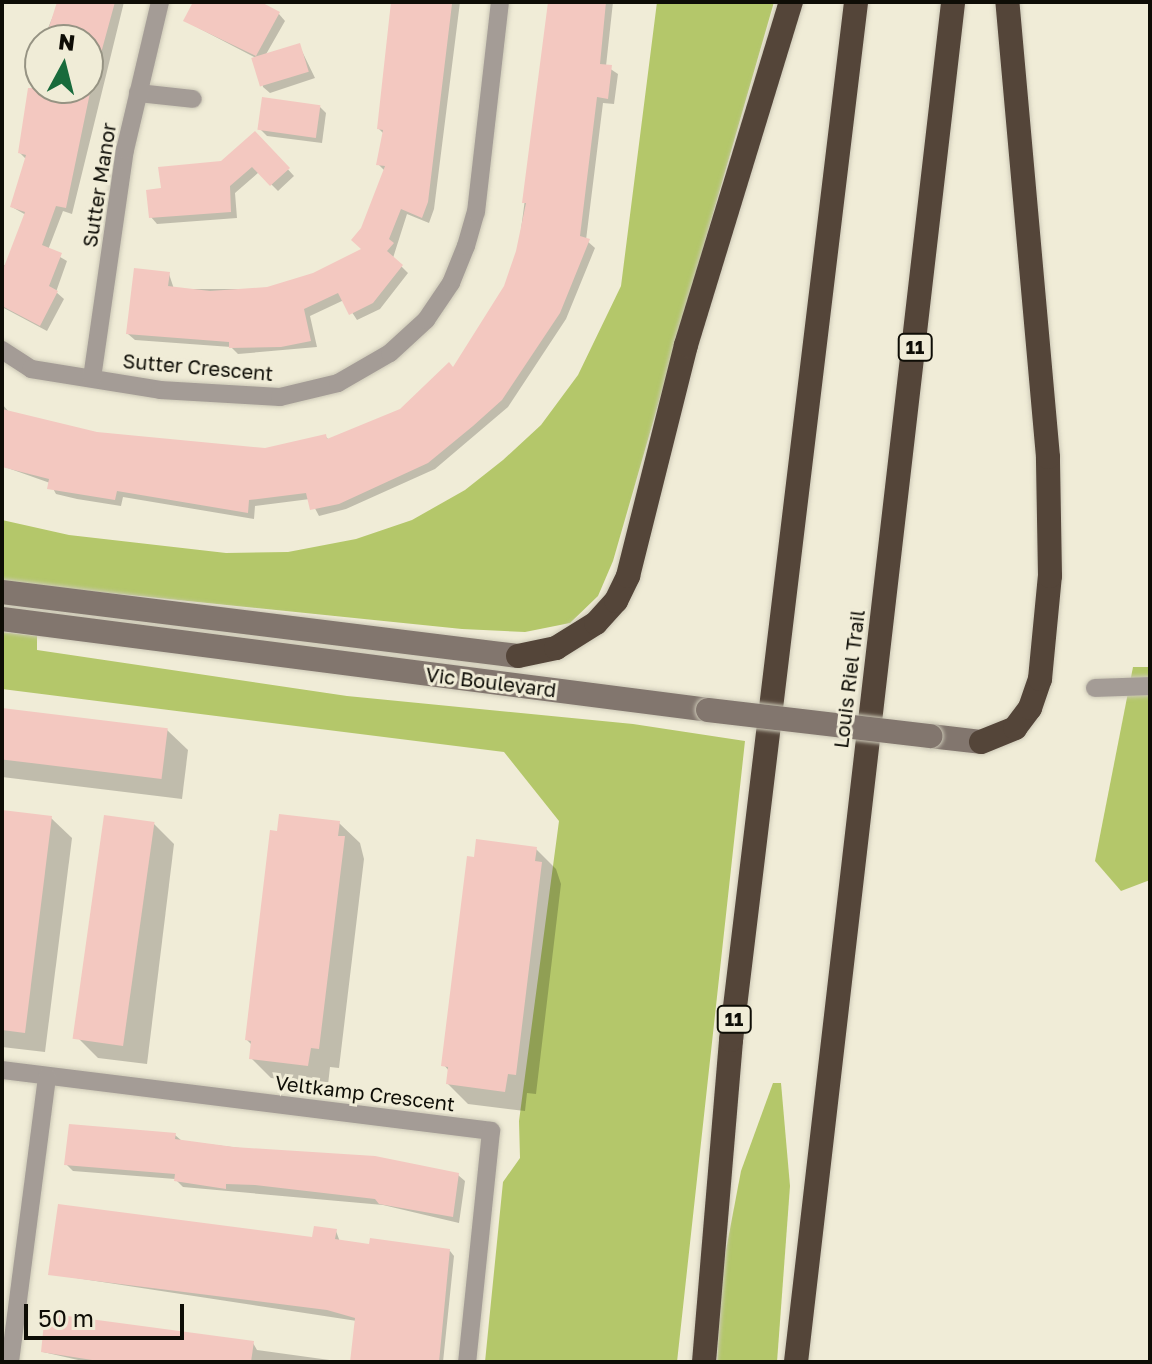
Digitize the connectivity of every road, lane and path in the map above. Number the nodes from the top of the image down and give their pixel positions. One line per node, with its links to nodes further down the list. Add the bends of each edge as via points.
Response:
1 (160, 2): 7 (street, Sutter Manor)
2 (500, 2): 10 (street, Sutter Crescent, via 476,212 451,283 426,320 390,353 338,383 280,397 174,391)
3 (791, 2): 13 (highway, via 686,345 628,576 616,601 596,623 556,648)
4 (856, 2): 21 (highway, 11, via 731,1040)
5 (953, 2): 22 (highway, Louis Riel Trail / 11)
6 (1007, 2): 16 (highway, via 1048,457 1050,576 1040,679 1030,708 1015,728)
7 (138, 93): 8 (street); 10 (street, Sutter Manor)
8 (193, 99)
9 (2, 350): 10 (street, Sutter Crescent, via 31,369)
10 (92, 378)
11 (2, 592): 13 (street, Vic Boulevard)
12 (2, 619): 16 (street, Vic Boulevard, bridge)
13 (518, 656)
14 (1150, 686): 15 (street)
15 (1095, 688)
16 (981, 742)
17 (2, 1070): 18 (street, Veltkamp Crescent)
18 (47, 1076): 19 (street); 20 (street, Veltkamp Crescent, via 491,1131)
19 (10, 1362)
20 (467, 1362)
21 (704, 1362)
22 (796, 1362)

